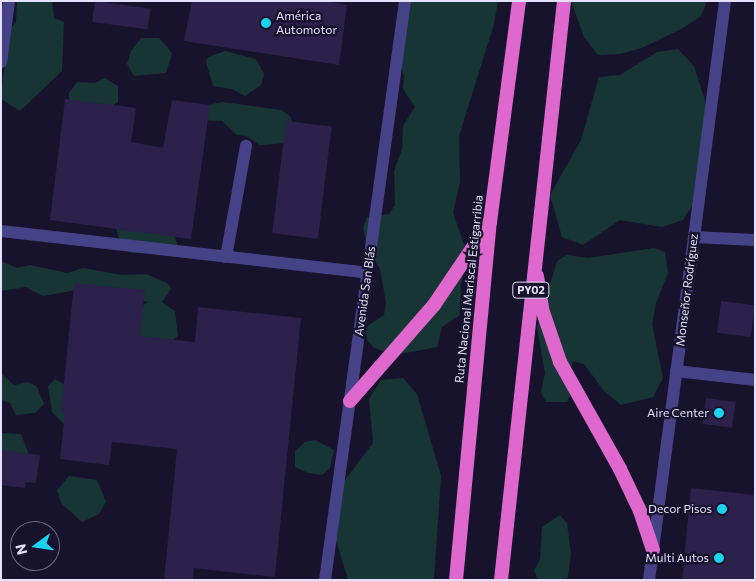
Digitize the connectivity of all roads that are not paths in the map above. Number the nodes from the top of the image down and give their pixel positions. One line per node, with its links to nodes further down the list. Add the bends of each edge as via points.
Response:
1 (10, 1): 6 (street)
2 (404, 1): 14 (street, Avenida San Blás)
3 (519, 1): 8 (highway, Ruta Nacional Mariscal Estigarribia)
4 (564, 1): 13 (highway, PY02)
5 (725, 1): 10 (street, Monseñor Rodríguez)
6 (1, 62)
7 (246, 146): 12 (street)
8 (490, 222): 17 (highway, via 434,304); 20 (highway, Ruta Nacional Mariscal Estigarribia)
9 (1, 231): 12 (street)
10 (694, 237): 11 (street); 15 (street, Monseñor Rodríguez)
11 (755, 240)
12 (226, 257): 14 (street)
13 (534, 260): 18 (highway, via 542,310 560,362 620,468 640,511); 21 (highway, PY02)
14 (367, 273): 17 (street, Avenida San Blás)
15 (676, 370): 16 (street); 18 (street, Monseñor Rodríguez)
16 (755, 380)
17 (350, 402): 19 (street, Avenida San Blás)
18 (653, 550): 22 (street, Monseñor Rodríguez)
19 (325, 580)
20 (456, 580)
21 (501, 580)
22 (649, 580)

